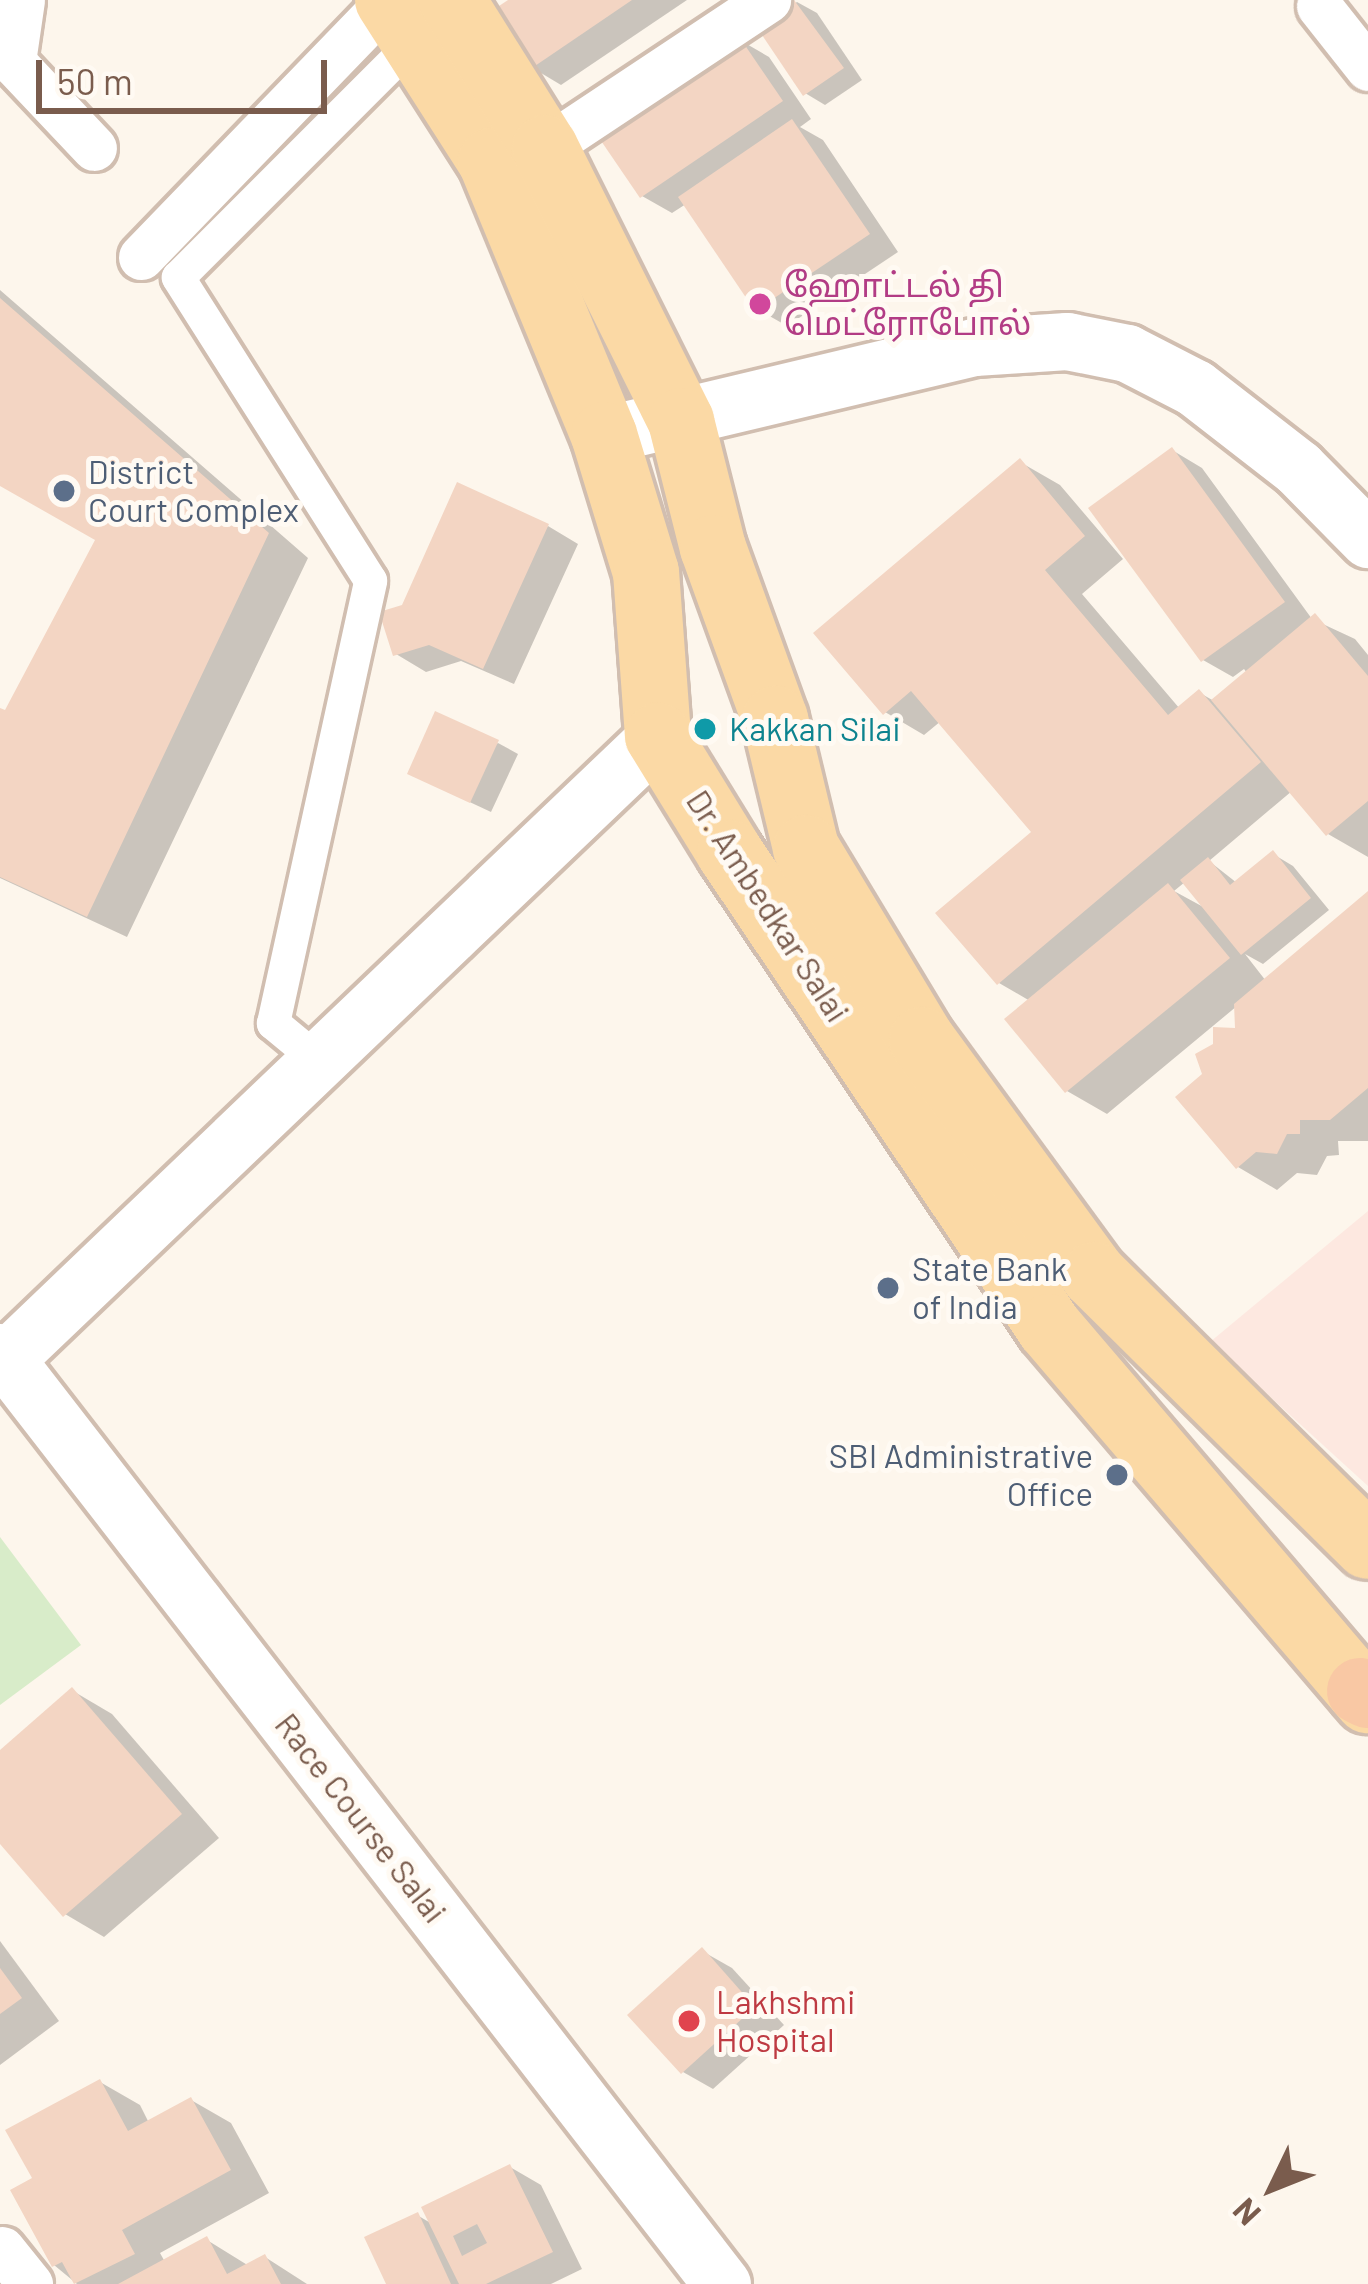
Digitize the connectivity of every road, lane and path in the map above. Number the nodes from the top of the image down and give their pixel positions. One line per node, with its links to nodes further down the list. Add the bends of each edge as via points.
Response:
1 (22, 0): 6 (street, via 13,62)
2 (768, 0): 7 (street)
3 (1319, 6): 5 (street)
4 (410, 11): 7 (main road, Dr. Ambedkar Salai); 8 (street); 13 (street, via 178,277 370,580 273,1023)
5 (1368, 68)
6 (94, 148)
7 (518, 154): 9 (main road, Dr. Ambedkar Salai); 10 (main road, Dr. Ambedkar Salai)
8 (141, 257)
9 (681, 421): 10 (street); 11 (street, via 974,347 1066,341 1127,353 1195,388 1298,468); 15 (main road, Dr. Ambedkar Salai, via 713,548 775,719 806,848 922,1040 1094,1275)
10 (604, 435): 12 (main road, Dr. Ambedkar Salai, via 646,572)
11 (1368, 539)
12 (658, 736): 13 (street); 16 (main road, Dr. Ambedkar Salai, via 1049,1327)
13 (319, 1060): 14 (street)
14 (3, 1356): 17 (street, Race Course Salai)
15 (1368, 1546)
16 (1365, 1696)
17 (722, 2284)

